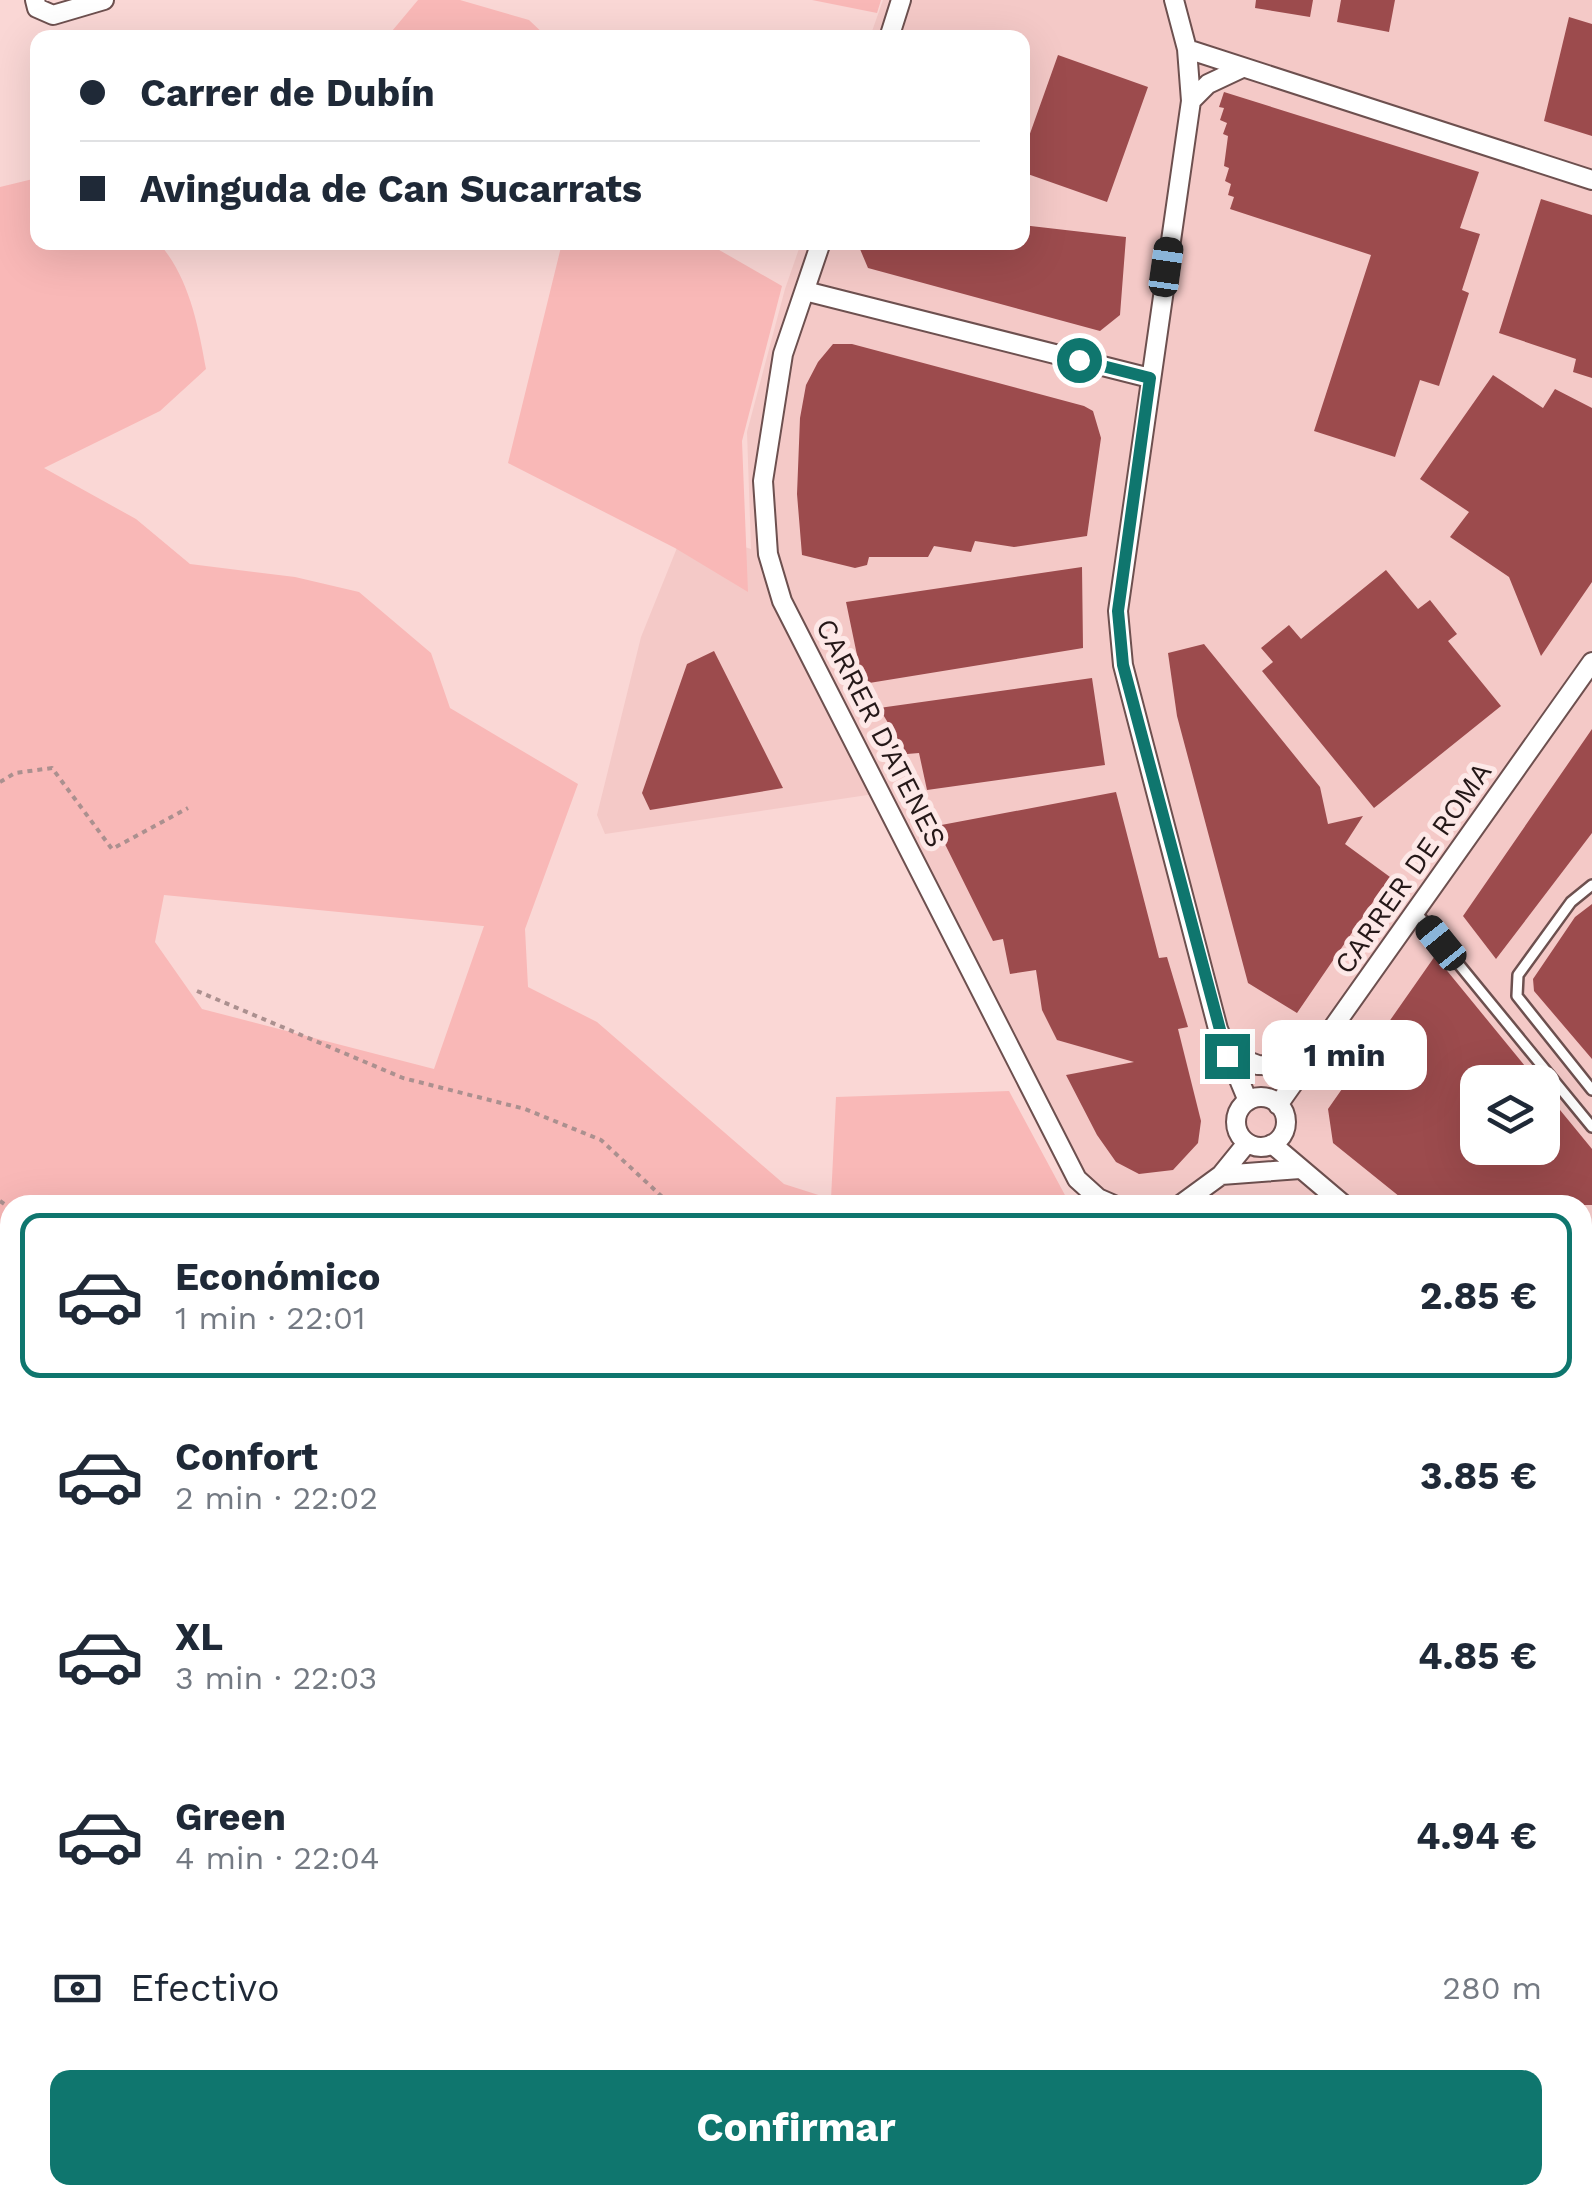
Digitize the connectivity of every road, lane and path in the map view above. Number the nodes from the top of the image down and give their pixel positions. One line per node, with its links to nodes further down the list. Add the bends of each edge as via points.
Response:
1 (35, 0): 2 (street, via 52,15)
2 (104, 0)
3 (902, 0): 5 (street)
4 (1174, 0): 6 (street)
5 (892, 30)
6 (1188, 50): 7 (street); 8 (street)
7 (1242, 68): 8 (street, via 1208,84); 9 (street)
8 (1191, 101): 12 (street)
9 (1592, 180)
10 (818, 250): 11 (street, CARRER D'ATENES)
11 (805, 291): 12 (street); 30 (street, CARRER D'ATENES, via 784,354 762,481 768,554 782,601 1077,1180)
12 (1150, 378): 19 (street, via 1118,611 1123,665)
13 (1592, 662): 17 (street, CARRER DE ROMA)
14 (0, 782): 15 (path, via 52,768 112,849)
15 (188, 808)
16 (1592, 885): 21 (lane, via 1571,902 1518,975 1517,996)
17 (1416, 912): 20 (street, CARRER DE ROMA); 24 (lane)
18 (197, 991): 29 (path, via 404,1078 526,1109 601,1140)
19 (1226, 1053): 20 (street, via 1258,1065); 22 (street)
20 (1307, 1066): 23 (street, CARRER DE ROMA)
21 (1592, 1090)
22 (1248, 1101): 23 (street); 25 (street, via 1236,1122)
23 (1278, 1104): 26 (street, via 1285,1127)
24 (1592, 1127)
25 (1247, 1143): 26 (street); 28 (street)
26 (1272, 1144): 27 (street)
27 (1300, 1169): 28 (street); 32 (street)
28 (1222, 1175): 31 (street)
29 (661, 1195)
30 (1094, 1195)
31 (1194, 1195)
32 (1332, 1195)

